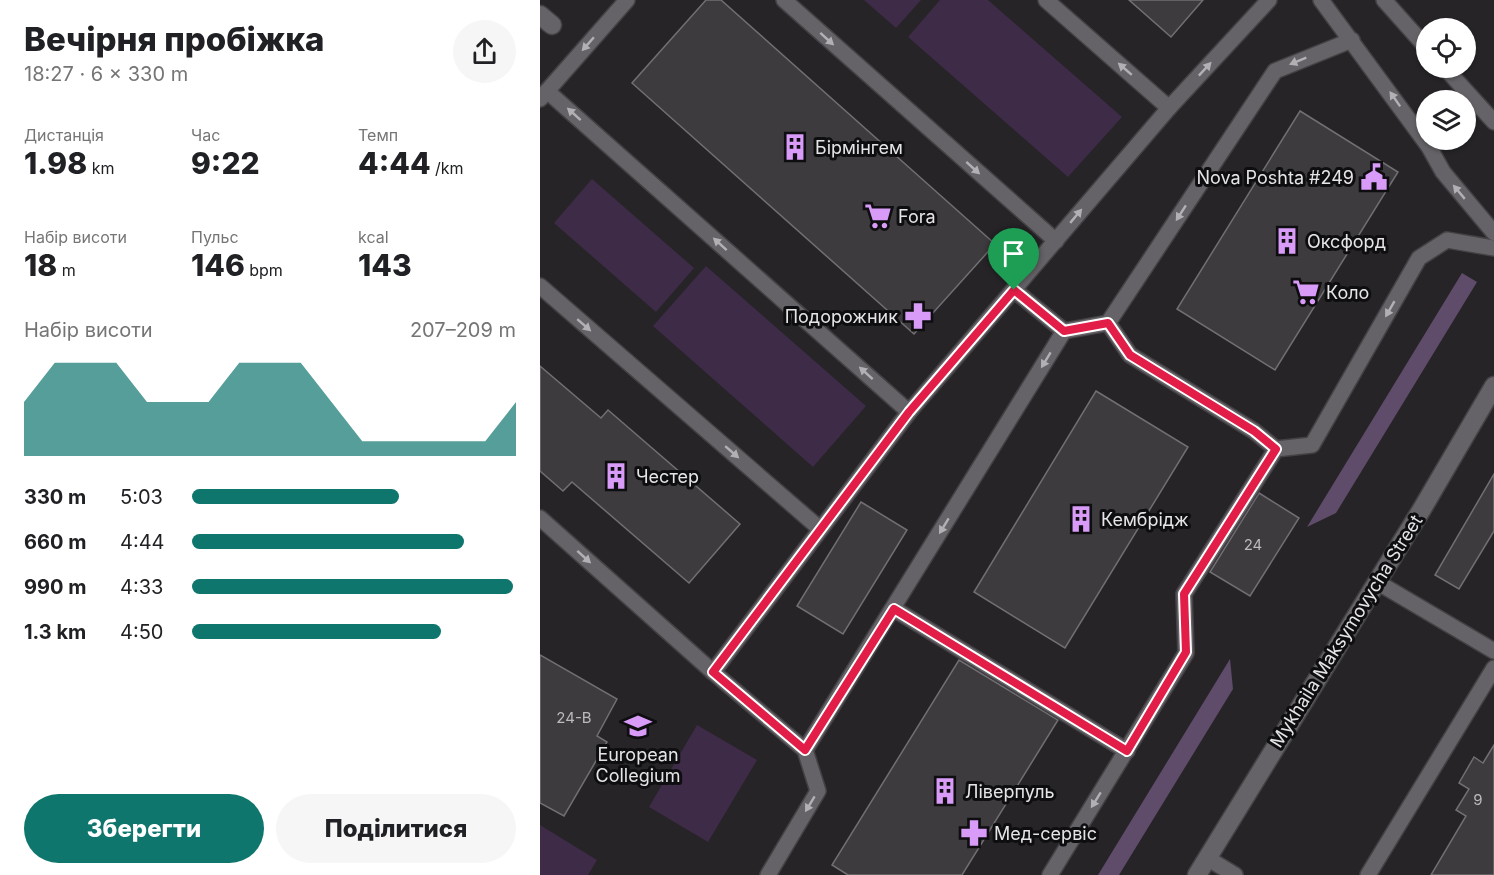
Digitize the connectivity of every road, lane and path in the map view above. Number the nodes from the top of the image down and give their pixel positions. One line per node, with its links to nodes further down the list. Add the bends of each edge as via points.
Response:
1 (627, 0): 10 (lane, one-way to 10)
2 (784, 0): 14 (lane, one-way to 14)
3 (1046, 0): 11 (lane, one-way to 3)
4 (1269, 0): 11 (lane, one-way to 4)
5 (1321, 0): 8 (lane)
6 (1384, 0): 7 (lane)
7 (1416, 36)
8 (1352, 39): 13 (lane, one-way to 8, via 1443,172); 18 (lane, one-way to 18, via 1275,70)
9 (1454, 78): 12 (lane)
10 (544, 95): 21 (lane, one-way to 10)
11 (1169, 108): 14 (lane, one-way to 11)
12 (1494, 122)
13 (1494, 233)
14 (1056, 241): 17 (lane)
15 (1494, 248): 22 (lane, one-way to 22, via 1447,240 1419,258 1312,445)
16 (540, 286): 24 (lane, one-way to 24)
17 (1014, 290): 19 (lane); 21 (lane)
18 (1108, 323): 19 (lane); 22 (lane, via 1130,355 1254,431)
19 (1064, 331): 26 (lane, one-way to 26)
20 (1494, 386): 25 (main road, Mykhaila Maksymovycha Street)
21 (909, 412): 24 (lane)
22 (1276, 449): 31 (lane, via 1184,594 1186,652)
23 (540, 518): 29 (lane, one-way to 29)
24 (819, 528): 29 (lane)
25 (1377, 582): 27 (lane); 32 (main road, Mykhaila Maksymovycha Street)
26 (894, 609): 30 (lane); 31 (lane)
27 (1494, 651)
28 (1494, 668): 37 (lane)
29 (713, 672): 30 (lane)
30 (805, 750): 33 (lane, one-way to 33, via 818,791)
31 (1127, 751): 34 (lane, one-way to 34)
32 (1207, 858): 35 (main road, Mykhaila Maksymovycha Street); 36 (lane)
33 (768, 875)
34 (1050, 875)
35 (1197, 875)
36 (1235, 875)
37 (1368, 875)

